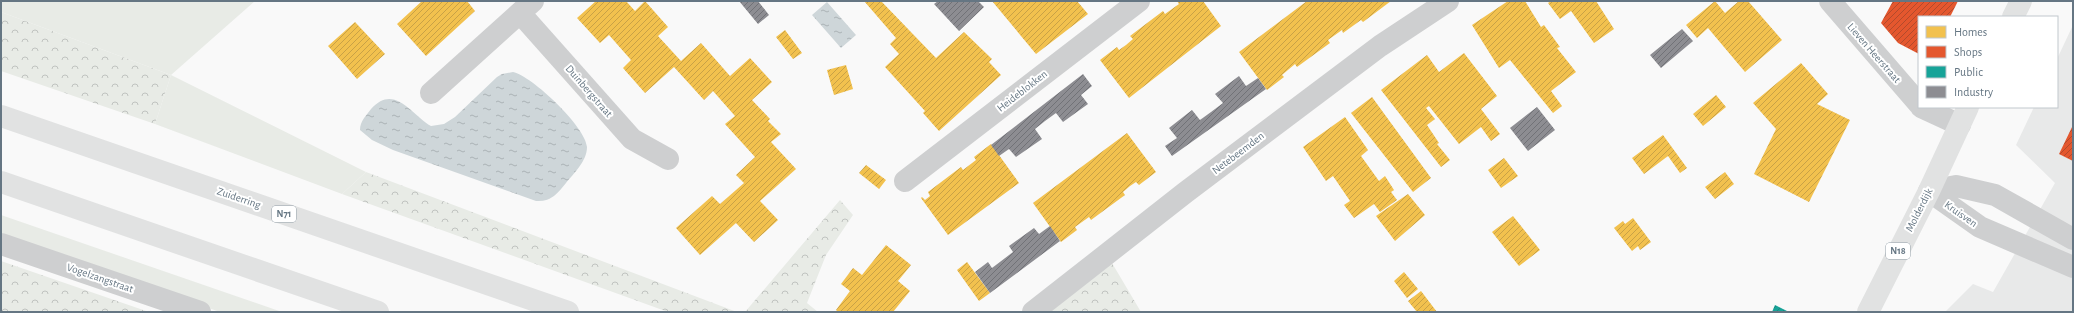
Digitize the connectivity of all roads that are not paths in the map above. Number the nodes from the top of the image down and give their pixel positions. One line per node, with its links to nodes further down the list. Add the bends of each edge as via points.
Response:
1 (1139, 1): 13 (street, Heideblokken)
2 (1448, 1): 22 (street, Netebeemden, via 1361,60 1155,215)
3 (1830, 1): 8 (street, Lieven Heerstraat)
4 (2021, 1): 6 (main road)
5 (526, 7): 7 (street, Duinbergstraat); 12 (street, Duinbergstraat, via 632,139)
6 (2014, 16)
7 (431, 93)
8 (1918, 103)
9 (1926, 108): 11 (street)
10 (1, 116): 21 (main road, Zuiderring / N71)
11 (1964, 116): 15 (main road, Molderdijk / N18)
12 (668, 159)
13 (905, 181)
14 (1, 182): 20 (main road)
15 (1929, 191): 16 (street, Kruisven, via 1956,186 1995,195); 18 (street, Kruisven, via 1980,227); 23 (main road, Molderdijk / N18)
16 (2073, 239)
17 (1, 244): 19 (street, Vogelzangstraat)
18 (2073, 268)
19 (200, 312)
20 (378, 312)
21 (568, 312)
22 (1033, 312)
23 (1868, 312)

